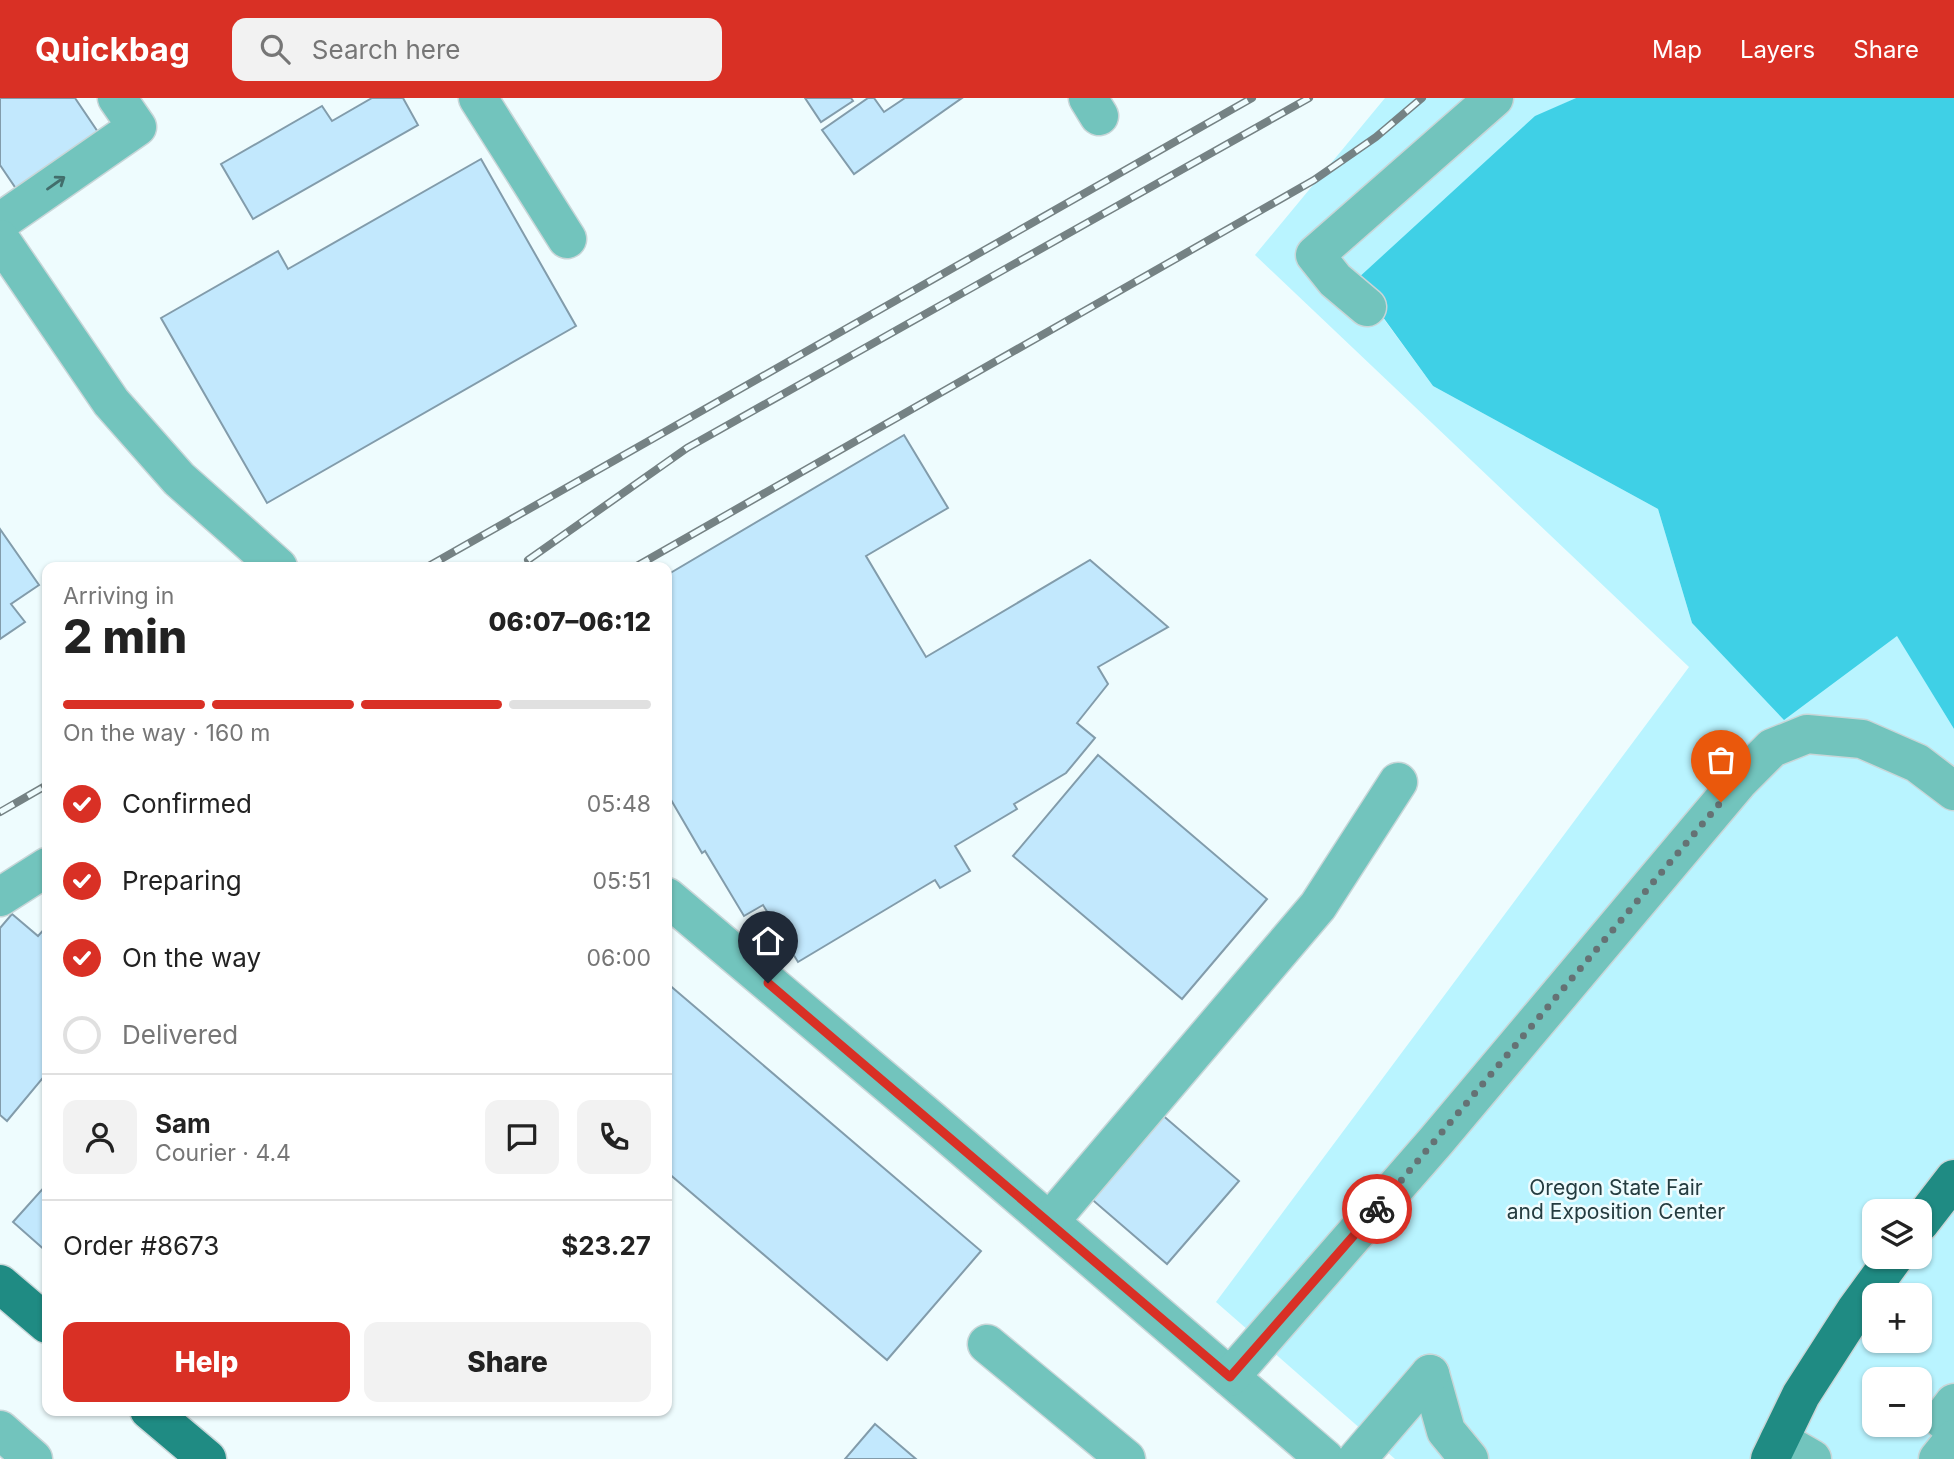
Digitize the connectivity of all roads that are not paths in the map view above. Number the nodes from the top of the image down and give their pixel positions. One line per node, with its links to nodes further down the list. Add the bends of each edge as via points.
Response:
1 (478, 98): 6 (street)
2 (1494, 98): 7 (street, via 1315,255 1335,280)
3 (127, 113): 4 (street, one-way to 3)
4 (0, 222)
5 (0, 239): 8 (street, via 111,402 179,479)
6 (567, 239)
7 (1367, 307)
8 (272, 562)
9 (1398, 782): 16 (street, via 1318,906)
10 (1954, 791): 21 (street, via 1917,764 1862,739 1807,734 1772,748)
11 (42, 870): 12 (street)
12 (0, 897)
13 (672, 901): 16 (street)
14 (1954, 1179): 15 (main road)
15 (1932, 1207)
16 (1049, 1221): 21 (street)
17 (1886, 1269): 27 (main road, via 1801,1395)
18 (0, 1284): 19 (main road)
19 (42, 1320)
20 (987, 1343): 30 (street)
21 (1230, 1377): 31 (street)
22 (1954, 1404): 24 (street, via 1942,1419)
23 (156, 1416): 29 (main road)
24 (1954, 1429)
25 (0, 1430): 28 (street)
26 (1954, 1439): 35 (street)
27 (1774, 1449): 34 (street)
28 (33, 1459)
29 (207, 1459)
30 (1126, 1459)
31 (1325, 1459)
32 (1357, 1459): 33 (street, via 1430,1374 1446,1431)
33 (1469, 1459)
34 (1812, 1459)
35 (1938, 1459)

